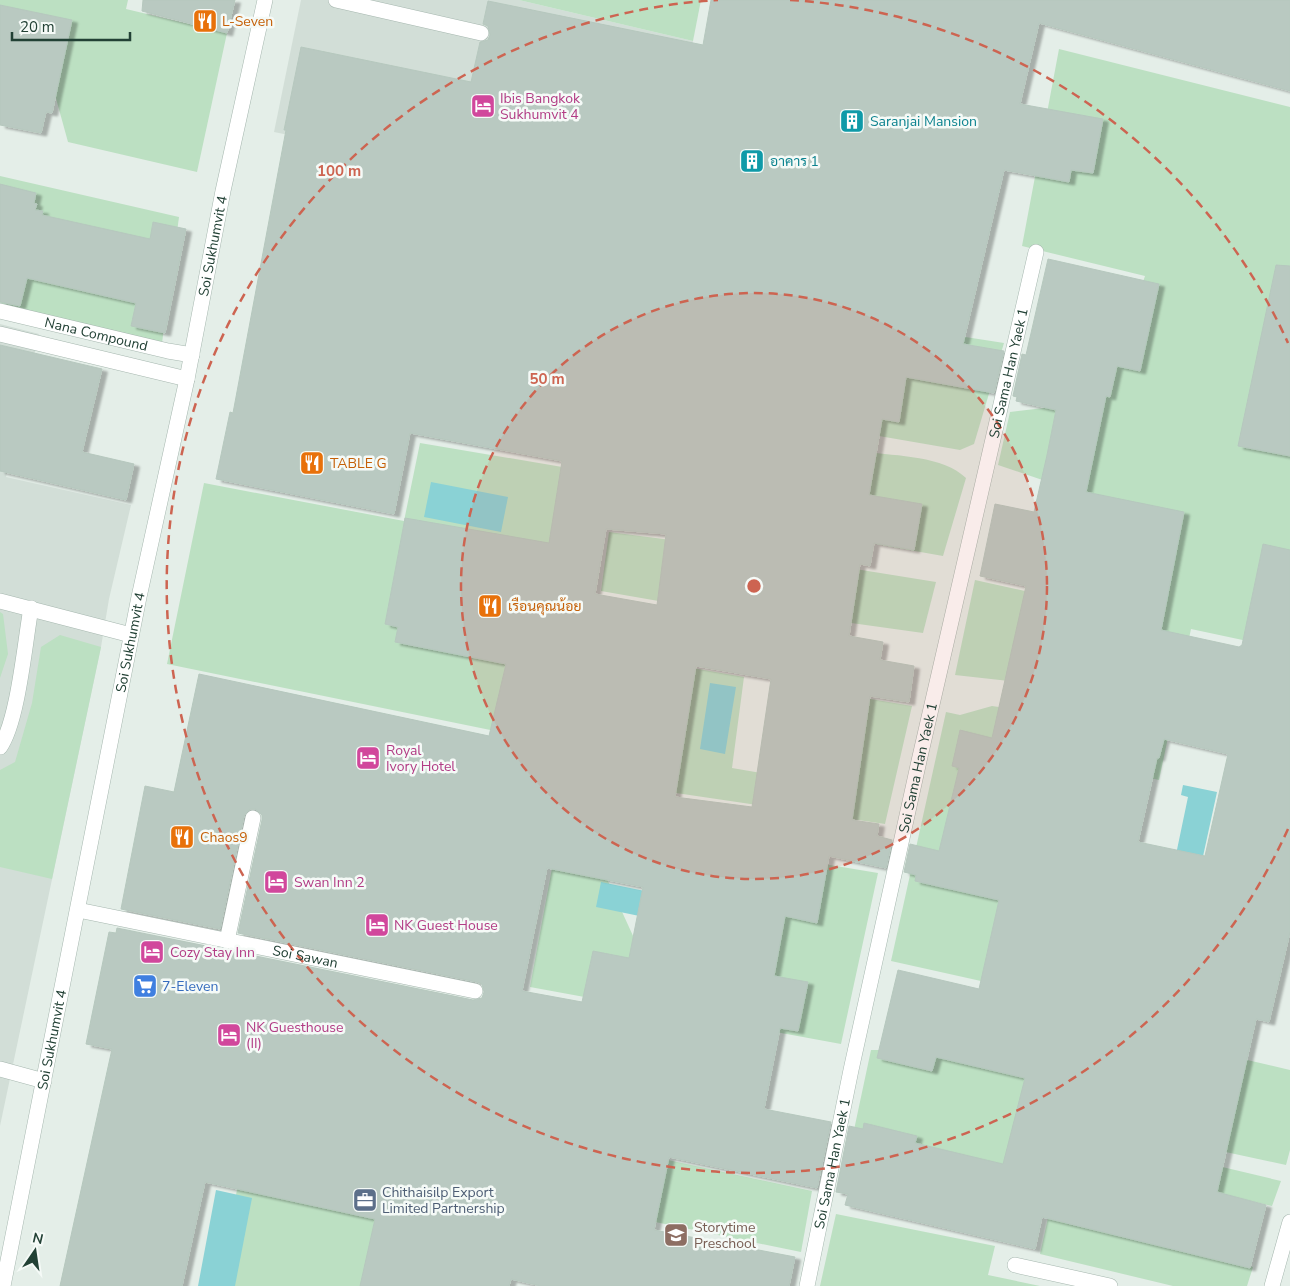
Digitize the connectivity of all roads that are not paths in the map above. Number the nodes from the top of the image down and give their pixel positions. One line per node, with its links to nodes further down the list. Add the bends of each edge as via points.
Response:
1 (265, 0): 7 (street, Soi Sukhumvit 4)
2 (336, 0): 3 (street)
3 (481, 34)
4 (1036, 252): 22 (street, Soi Sama Han Yaek 1, via 914,780)
5 (0, 311): 7 (street, Nana Compound, via 149,347)
6 (0, 334): 8 (street)
7 (192, 354): 8 (street, Soi Sukhumvit 4)
8 (187, 379): 11 (street, Soi Sukhumvit 4)
9 (0, 601): 10 (street)
10 (31, 608): 11 (street); 12 (street, via 18,685 6,738)
11 (131, 635): 14 (street, Soi Sukhumvit 4)
12 (0, 747)
13 (253, 818): 15 (street)
14 (78, 910): 15 (street, Soi Sawan); 18 (street, Soi Sukhumvit 4)
15 (227, 941): 16 (street, Soi Sawan)
16 (475, 991)
17 (0, 1069): 18 (street)
18 (44, 1081): 21 (street, Soi Sukhumvit 4)
19 (1290, 1222): 24 (street)
20 (1015, 1265): 23 (street)
21 (3, 1286)
22 (807, 1286)
23 (1110, 1286)
24 (1272, 1286)

